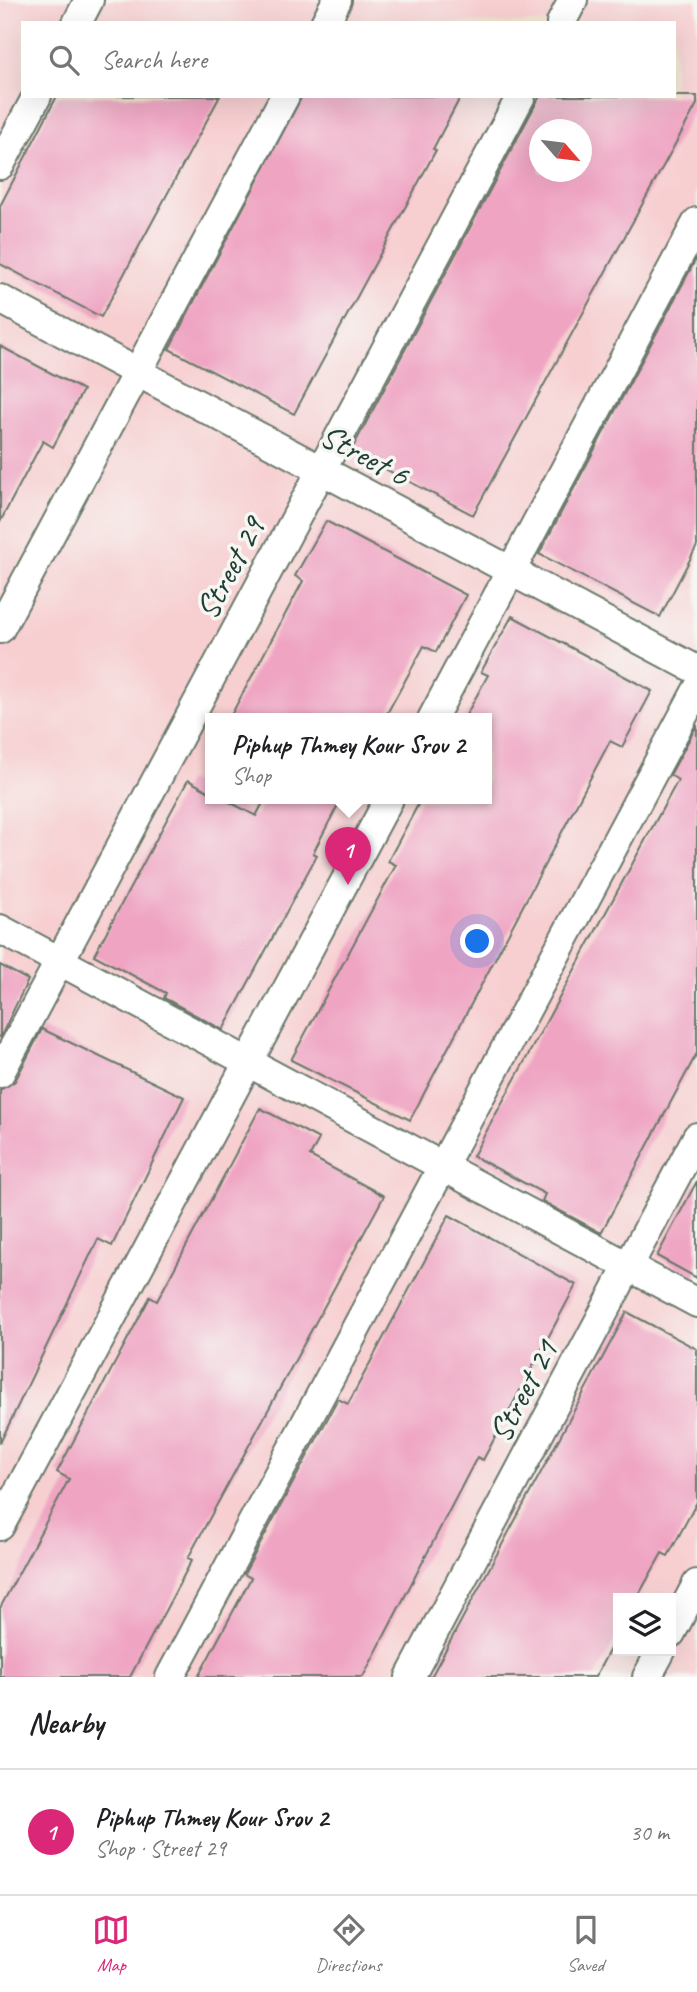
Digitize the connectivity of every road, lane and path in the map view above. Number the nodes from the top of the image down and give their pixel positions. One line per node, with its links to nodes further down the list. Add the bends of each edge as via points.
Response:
1 (89, 0): 4 (street)
2 (337, 0): 5 (street)
3 (573, 0): 6 (street)
4 (78, 21)
5 (325, 21)
6 (562, 21)
7 (36, 98): 10 (street)
8 (284, 98): 13 (street)
9 (521, 98): 14 (street, Street 29)
10 (0, 165)
11 (697, 222): 15 (street)
12 (0, 299): 13 (street, Street 6)
13 (138, 371): 14 (street, Street 6); 16 (street)
14 (321, 471): 15 (street, Street 6); 22 (street, Street 29)
15 (510, 572): 17 (street, Street 6); 19 (street)
16 (0, 629)
17 (697, 670)
18 (697, 690): 26 (street)
19 (435, 713)
20 (386, 804): 23 (street)
21 (0, 929): 22 (street)
22 (59, 961): 23 (street); 24 (street, Street 29)
23 (248, 1062): 26 (street); 29 (street)
24 (0, 1073)
25 (697, 1137): 27 (street, Street 21)
26 (443, 1166): 27 (street); 33 (street)
27 (629, 1266): 28 (street); 34 (street, Street 21)
28 (697, 1303)
29 (0, 1526)
30 (697, 1584): 31 (street)
31 (676, 1624)
32 (658, 1656): 35 (street)
33 (170, 1677)
34 (410, 1677)
35 (647, 1677)

